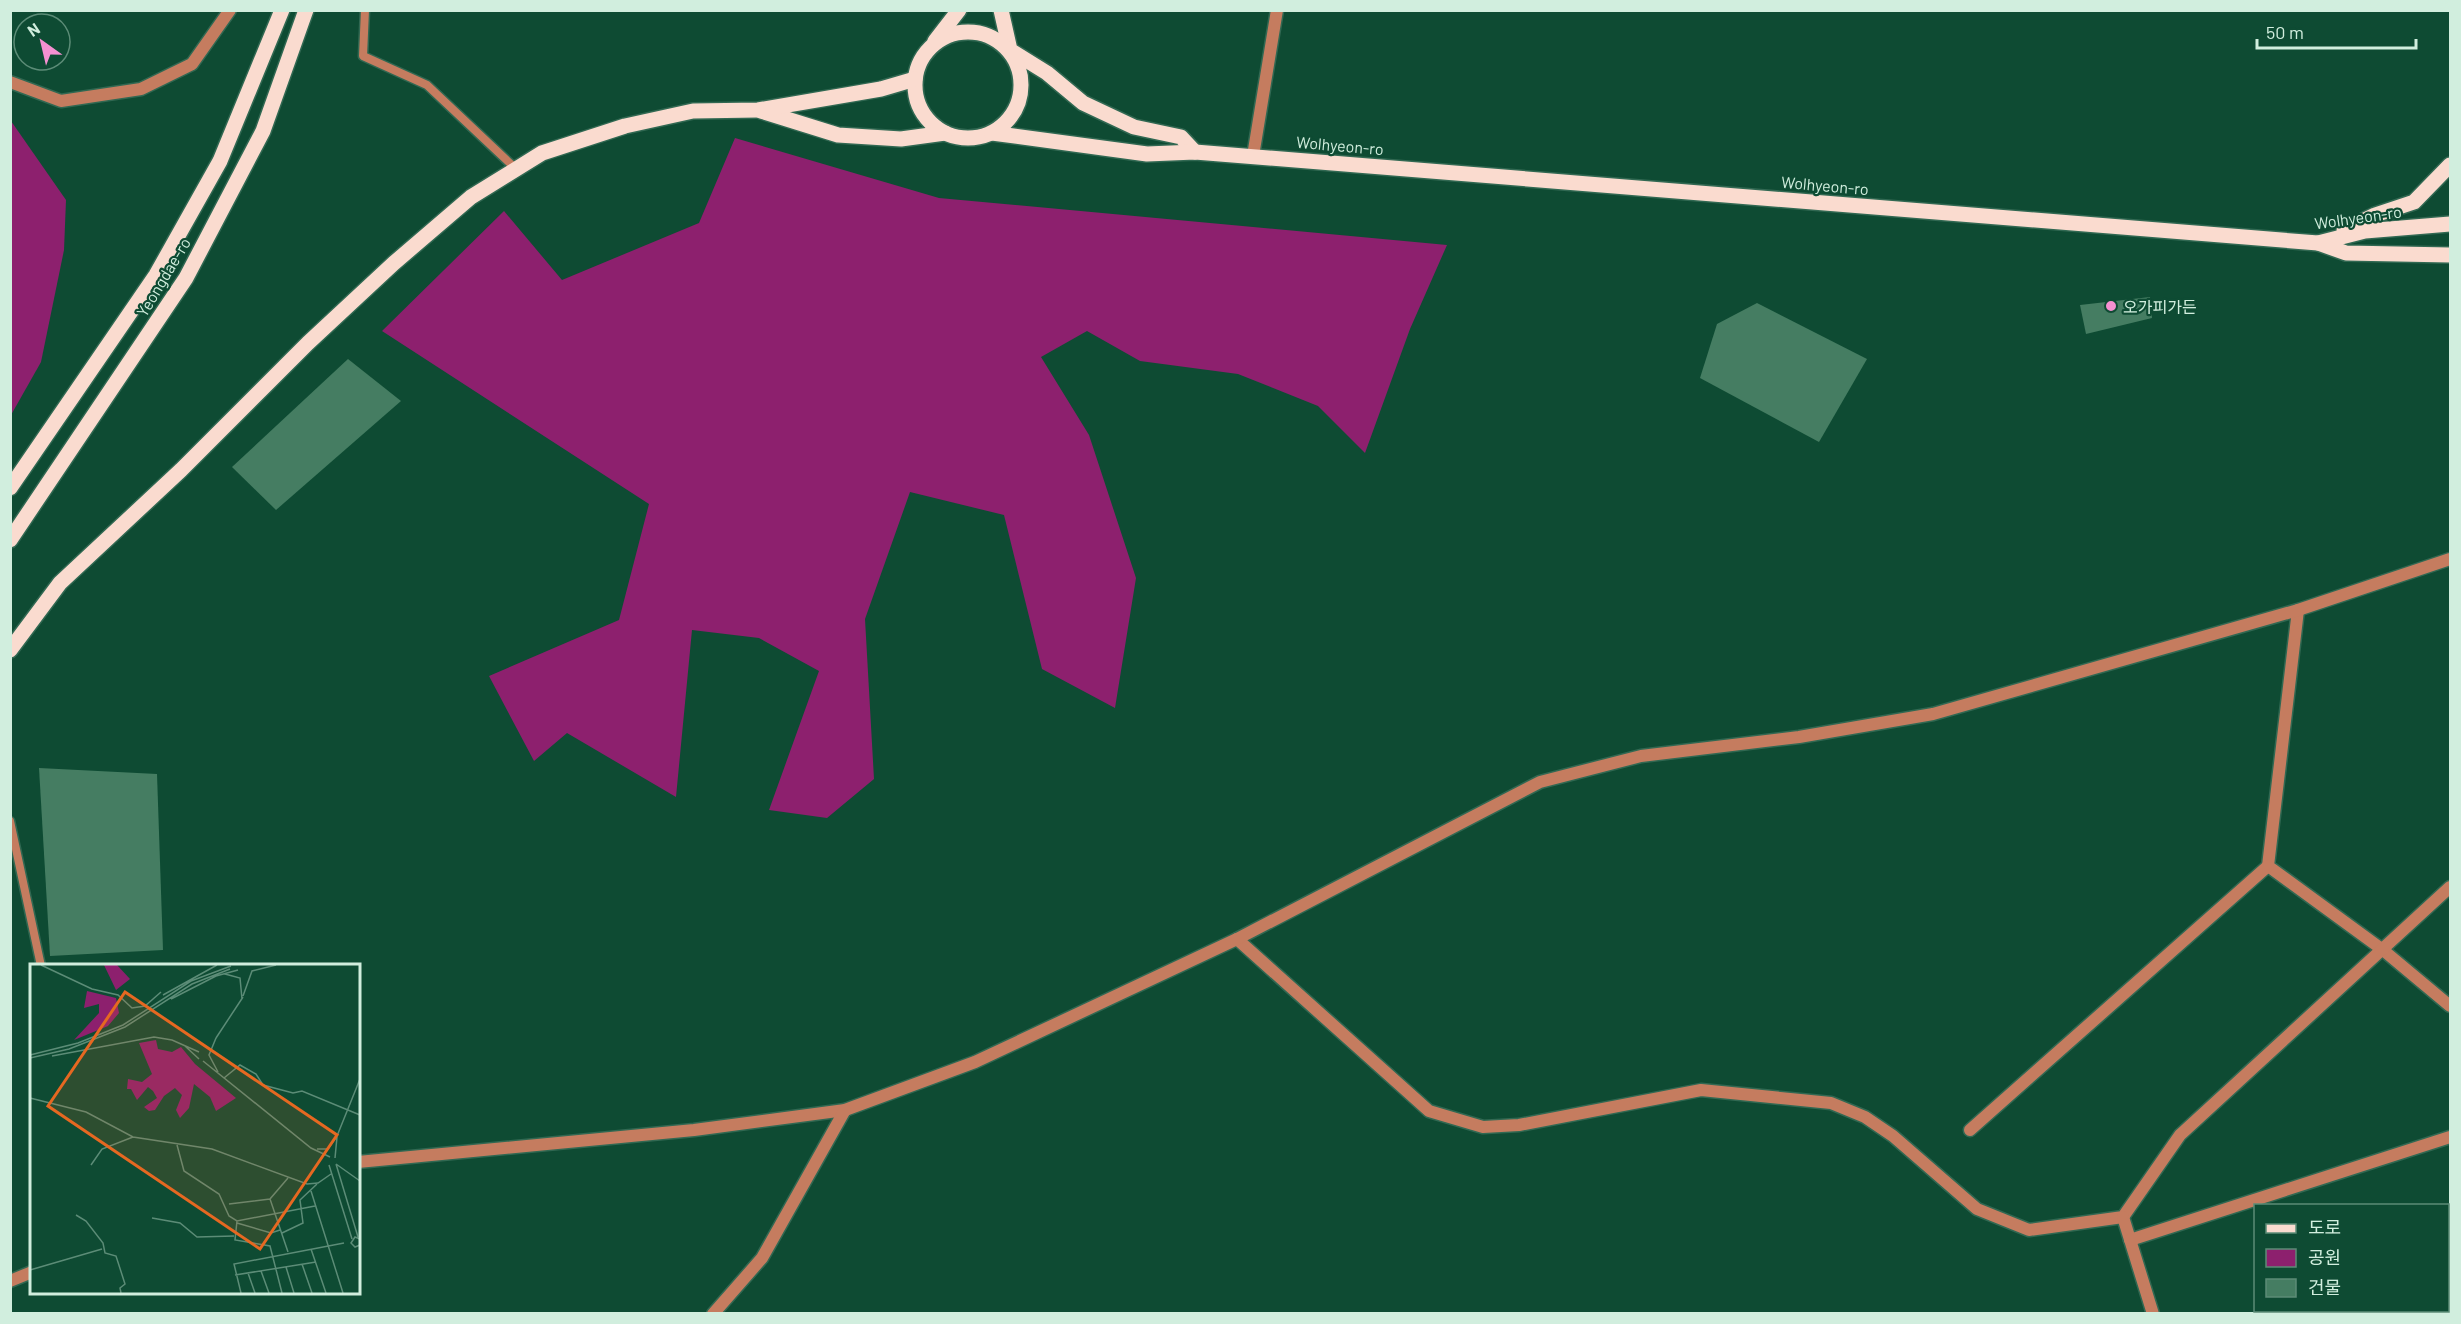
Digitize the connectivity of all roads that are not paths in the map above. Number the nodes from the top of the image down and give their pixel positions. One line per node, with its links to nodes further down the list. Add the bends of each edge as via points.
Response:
1 (230, 10): 11 (street, via 192,64 141,89 61,101)
2 (282, 10): 22 (main road, Yeongdae-ro, via 220,161 156,275)
3 (306, 10): 23 (main road, Yeongdae-ro, via 262,131 186,278)
4 (365, 10): 18 (lane, via 363,56 428,85)
5 (959, 10): 8 (main road)
6 (1001, 10): 9 (main road)
7 (1277, 10): 16 (street)
8 (929, 48): 9 (main road, via 961,32 979,32 996,38); 10 (main road)
9 (1010, 50): 14 (main road, via 1022,80 1020,96 1010,117); 15 (main road, via 1047,73 1083,103 1134,128 1181,137)
10 (915, 79): 12 (main road, via 881,89); 13 (main road, via 922,111)
11 (10, 82)
12 (758, 110): 13 (main road, via 838,135 901,140); 18 (main road, via 693,111 625,126 542,153)
13 (945, 133): 14 (main road, via 960,138)
14 (992, 133): 15 (main road, Wolhyeon-ro, via 1147,154)
15 (1195, 152): 16 (main road, Wolhyeon-ro)
16 (1253, 156): 20 (main road, Wolhyeon-ro)
17 (2451, 165): 20 (main road, via 2414,202 2374,215)
18 (516, 169): 26 (main road, via 471,197 308,343 60,583)
19 (2451, 224): 20 (main road, Wolhyeon-ro, via 2365,231)
20 (2318, 243): 21 (main road, via 2346,253)
21 (2451, 255)
22 (10, 488)
23 (10, 540)
24 (2451, 559): 25 (street)
25 (2298, 610): 28 (street); 30 (street, via 1933,714 1799,737 1641,756 1540,782)
26 (10, 650)
27 (10, 821): 32 (lane)
28 (2268, 866): 31 (street); 35 (street)
29 (2451, 887): 31 (street)
30 (1237, 939): 34 (street, via 975,1062); 38 (street, via 1429,1111 1483,1127 1519,1125 1701,1090 1831,1103 1865,1117 1893,1136 1977,1209 2029,1230)
31 (2383, 950): 33 (street); 38 (street, via 2180,1135)
32 (41, 964)
33 (2451, 1006)
34 (845, 1110): 37 (street, via 694,1130); 42 (street, via 762,1258)
35 (1970, 1130)
36 (2451, 1137): 39 (street)
37 (360, 1162)
38 (2123, 1217): 39 (street)
39 (2130, 1240): 43 (street)
40 (30, 1273): 41 (street)
41 (10, 1281)
42 (713, 1314)
43 (2153, 1314)

